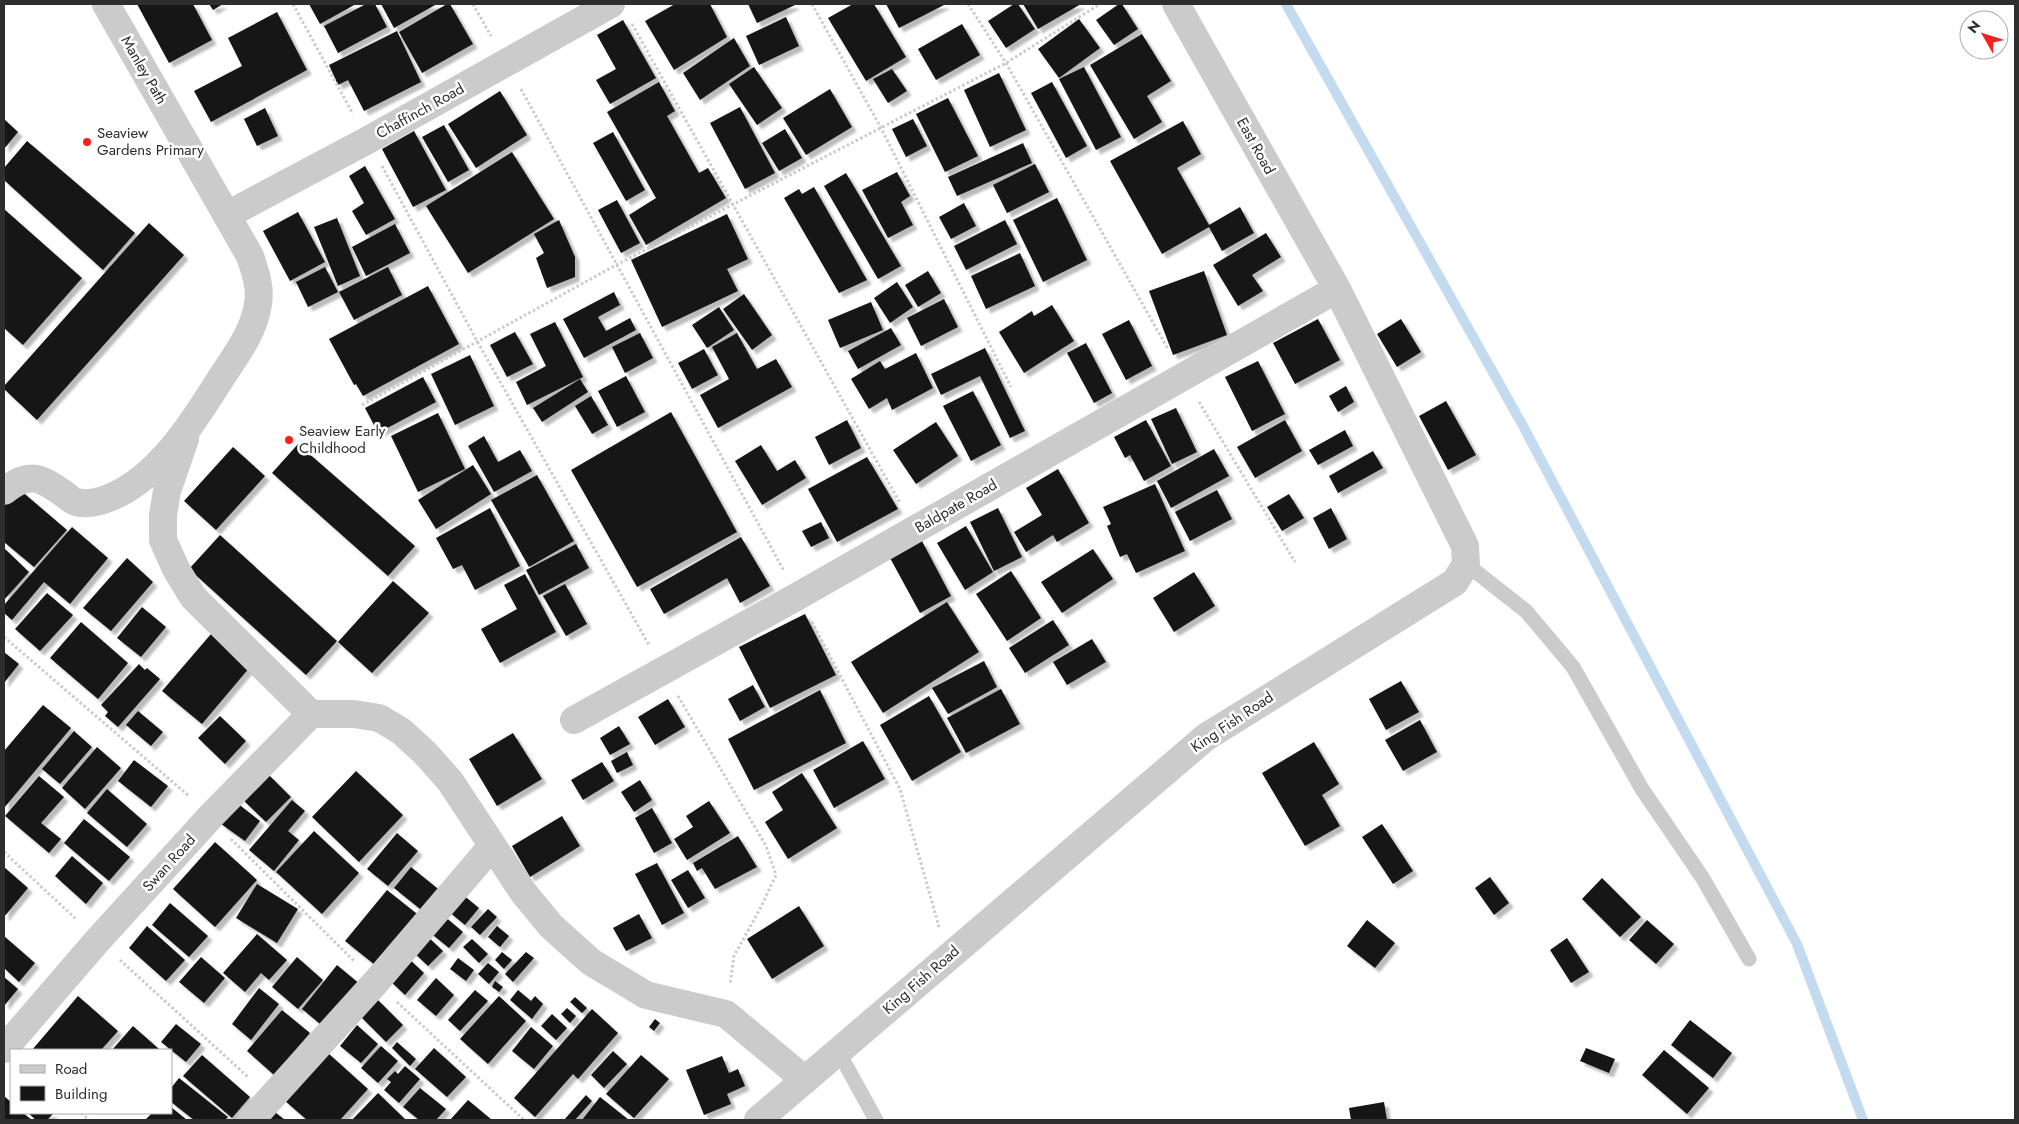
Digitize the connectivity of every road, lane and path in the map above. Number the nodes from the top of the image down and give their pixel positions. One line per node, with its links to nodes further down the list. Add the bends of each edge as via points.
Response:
1 (106, 4): 14 (street, Manley Path)
2 (293, 4): 12 (path)
3 (472, 4): 9 (path)
4 (812, 4): 11 (path)
5 (968, 4): 10 (path)
6 (1100, 4): 10 (path)
7 (1176, 4): 16 (street, East Road)
8 (621, 12): 9 (street, Chaffinch Road); 13 (path)
9 (506, 62): 12 (street, Chaffinch Road); 15 (path)
10 (1006, 63): 11 (path); 18 (path)
11 (880, 128): 13 (path); 19 (path)
12 (368, 140): 14 (street, Chaffinch Road); 17 (path)
13 (734, 203): 15 (path); 23 (path)
14 (227, 215): 21 (street, Manley Path, via 250,256 256,276 258,303 248,336)
15 (618, 264): 17 (path); 26 (path)
16 (1337, 289): 18 (street, Baldpate Road); 25 (street, via 1465,546)
17 (477, 341): 20 (path); 28 (path)
18 (1183, 376): 23 (street, Baldpate Road); 24 (path)
19 (1011, 387)
20 (362, 405)
21 (188, 431): 22 (street, via 154,468 125,491 108,499 90,504 76,502 44,480 30,477); 29 (street, via 167,491 163,540 193,597)
22 (4, 491)
23 (915, 530): 26 (street, Baldpate Road)
24 (1294, 562)
25 (1466, 564): 35 (street, King Fish Road, via 1455,582 1206,736); 36 (lane, via 1526,611 1573,667 1642,789 1702,877)
26 (798, 596): 28 (street, Baldpate Road); 35 (path, via 900,789)
27 (4, 637): 31 (path)
28 (663, 670): 30 (street, Baldpate Road); 38 (path, via 766,846 776,875 734,956)
29 (311, 714): 31 (street, Swan Road); 32 (street, via 354,714 379,718 401,732 426,752 450,781)
30 (574, 720)
31 (212, 815): 34 (street, Swan Road); 37 (path, via 213,822)
32 (492, 846): 37 (street); 38 (street, via 551,926 591,962 646,995)
33 (4, 852): 34 (path)
34 (98, 940): 39 (street, Swan Road); 42 (path)
35 (947, 958): 40 (street, King Fish Road)
36 (1749, 960)
37 (376, 982): 42 (street); 44 (path)
38 (726, 1014): 41 (street)
39 (4, 1049)
40 (838, 1051): 41 (street, King Fish Road); 46 (lane)
41 (805, 1080): 45 (street, King Fish Road)
42 (272, 1099): 43 (street)
43 (251, 1120)
44 (524, 1120)
45 (758, 1120)
46 (876, 1120)

